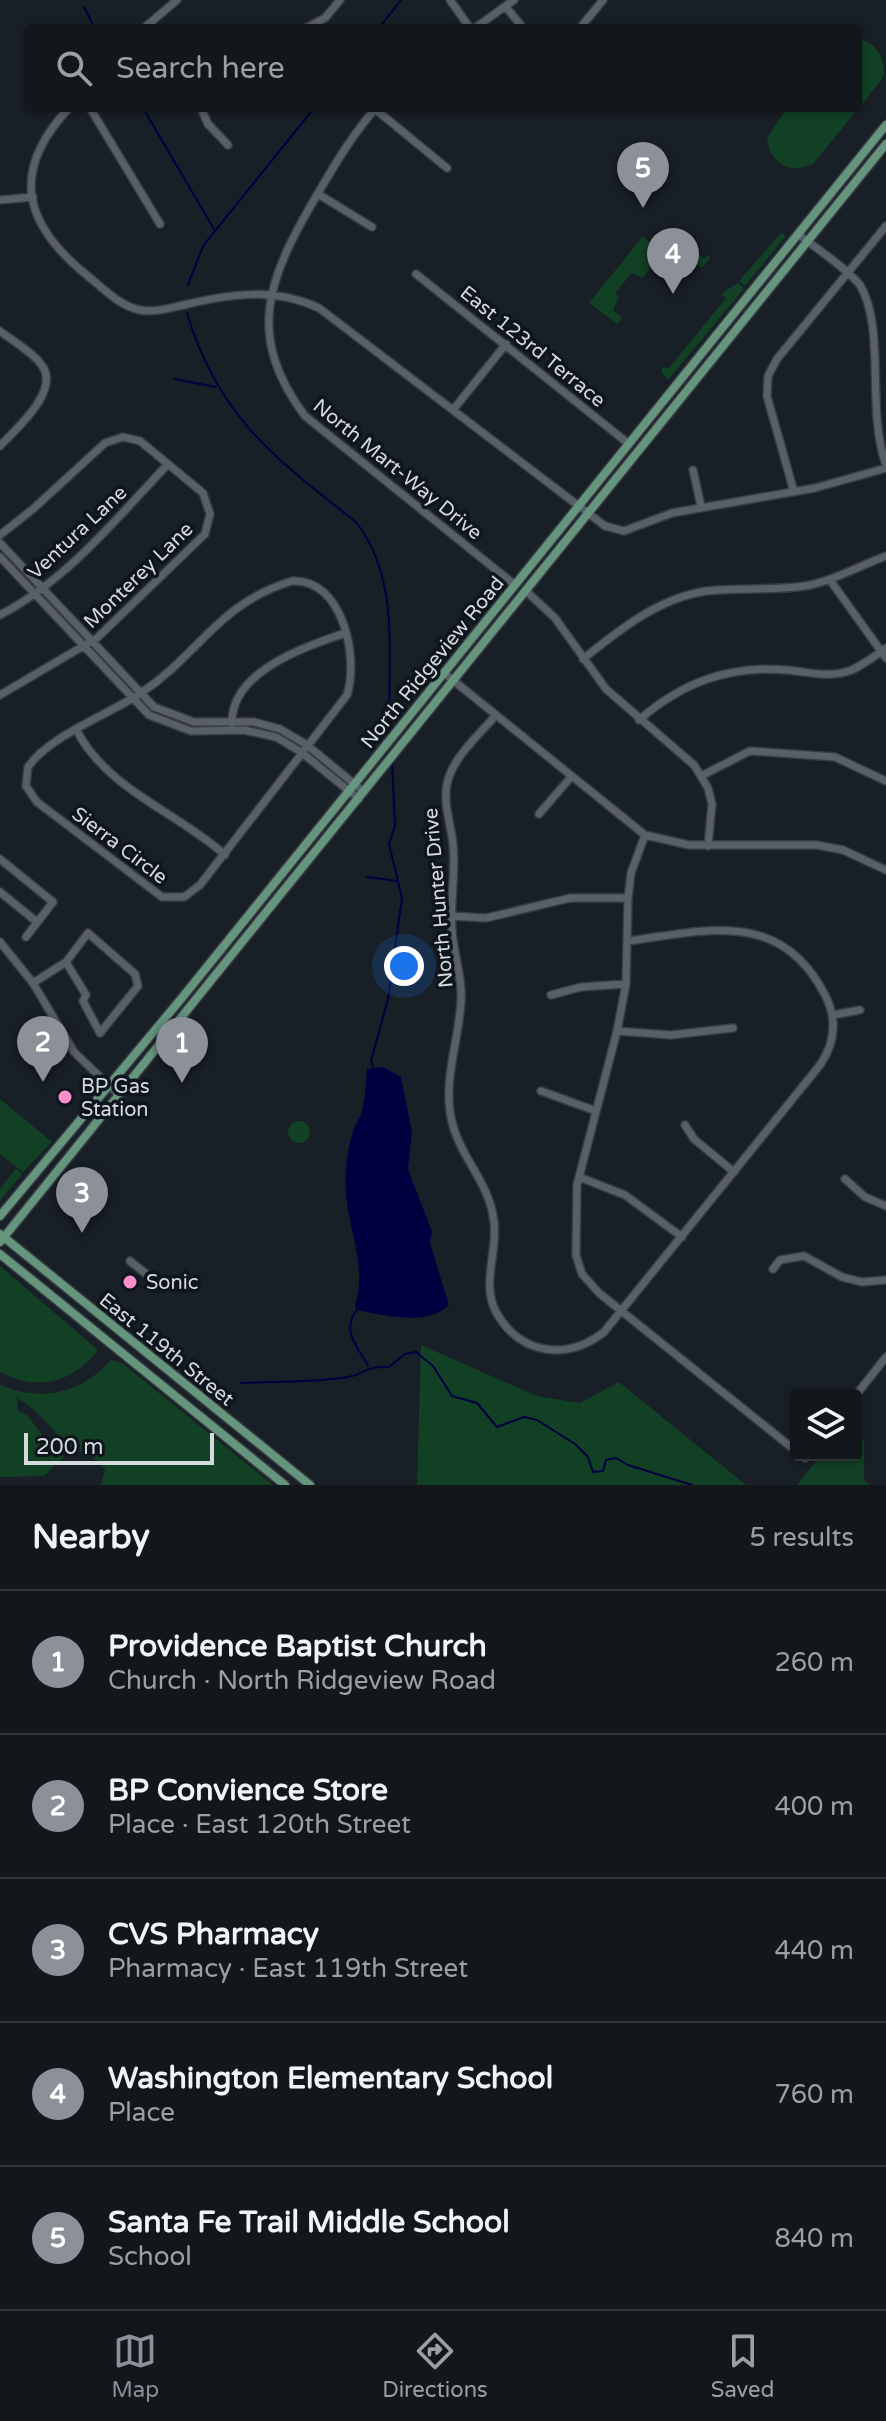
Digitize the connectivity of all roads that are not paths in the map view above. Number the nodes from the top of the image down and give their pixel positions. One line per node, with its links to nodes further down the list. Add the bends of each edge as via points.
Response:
1 (177, 0): 8 (street)
2 (340, 0): 9 (street)
3 (450, 0): 10 (street)
4 (514, 0): 7 (street)
5 (589, 0): 6 (street)
6 (600, 4): 13 (street)
7 (506, 7): 11 (street); 12 (street)
8 (149, 24)
9 (314, 24)
10 (469, 24)
11 (478, 24)
12 (520, 24)
13 (583, 24)
14 (66, 112): 24 (street, via 39,149)
15 (92, 112): 26 (street)
16 (203, 112): 21 (street)
17 (373, 112): 23 (street, North Mart-Way Drive)
18 (381, 112): 22 (street)
19 (886, 125): 29 (main road, North Ridgeview Road)
20 (886, 144): 30 (main road, North Ridgeview Road)
21 (228, 145)
22 (447, 168)
23 (318, 194): 28 (street); 33 (street, North Mart-Way Drive, via 283,255)
24 (33, 197): 25 (street); 33 (street, via 39,223 53,247 127,306 155,310 229,295)
25 (0, 200)
26 (160, 224)
27 (886, 226): 31 (street)
28 (372, 227)
29 (798, 234): 30 (street); 38 (main road, North Ridgeview Road)
30 (807, 242): 31 (street); 46 (main road, North Ridgeview Road)
31 (848, 273): 36 (street, via 874,305); 43 (street, via 768,376 767,396)
32 (416, 274): 35 (street, East 123rd Terrace)
33 (271, 294): 37 (street, via 329,314); 52 (street, North Mart-Way Drive, via 272,354 305,416)
34 (0, 331): 39 (street, via 39,363 46,378 43,394)
35 (506, 344): 37 (street); 38 (street, East 123rd Terrace)
36 (882, 355): 41 (street, via 878,421)
37 (453, 410): 45 (street)
38 (629, 444): 45 (main road, North Ridgeview Road)
39 (0, 446)
40 (168, 464): 47 (street, Monterey Lane, via 140,441 115,438); 53 (street, Ventura Lane, via 126,511); 57 (street, Monterey Lane, via 206,498 210,514 205,534)
41 (886, 466): 43 (street)
42 (693, 470): 44 (street)
43 (794, 492): 44 (street)
44 (701, 506): 46 (street, via 624,531)
45 (577, 508): 46 (street); 52 (main road, North Ridgeview Road)
46 (587, 515): 54 (main road, North Ridgeview Road)
47 (0, 535)
48 (0, 543): 53 (street)
49 (886, 556): 51 (street)
50 (0, 557): 53 (street)
51 (830, 580): 58 (street); 59 (street, via 803,587 703,592 665,604 626,624)
52 (515, 585): 60 (main road, North Ridgeview Road)
53 (38, 591): 55 (street, Ventura Lane); 57 (street)
54 (526, 591): 59 (street, via 555,618); 61 (main road, North Ridgeview Road)
55 (0, 615)
56 (345, 633): 62 (street, Sierra Circle, via 325,593 310,583 292,581 231,610); 67 (street, via 298,651 261,674 234,707); 69 (street, Sierra Circle, via 350,685)
57 (88, 645): 62 (street); 63 (street, Monterey Lane); 64 (street)
58 (884, 652): 66 (street, via 831,675 767,669 726,672 683,688)
59 (583, 659): 66 (street)
60 (444, 673): 61 (street); 74 (main road, North Ridgeview Road)
61 (454, 681): 65 (street); 75 (main road, North Ridgeview Road)
62 (139, 694): 64 (street, Sierra Circle); 67 (street, via 180,719)
63 (0, 695)
64 (131, 699): 67 (street, via 170,726 199,732); 68 (street, Sierra Circle)
65 (496, 715): 72 (street); 84 (street, North Hunter Drive, via 459,759 446,787 454,860)
66 (639, 720): 71 (street)
67 (232, 726): 69 (street, via 264,724); 70 (street, via 269,735)
68 (77, 731): 79 (street, via 105,770); 79 (street, Sierra Circle, via 44,750 28,767 26,786 37,802 171,900 190,895)
69 (307, 745): 70 (street, Sierra Circle); 74 (street)
70 (301, 752): 74 (street); 79 (street, Sierra Circle)
71 (701, 776): 73 (street, via 750,751 835,757); 78 (street, via 712,804)
72 (571, 777): 76 (street); 77 (street)
73 (886, 781)
74 (352, 787): 75 (street); 97 (main road, North Ridgeview Road)
75 (362, 795): 99 (main road, North Ridgeview Road)
76 (539, 814)
77 (645, 835): 78 (street); 83 (street)
78 (708, 846): 81 (street, via 817,845 843,850)
79 (225, 855)
80 (0, 859): 85 (street, via 53,902)
81 (886, 870)
82 (0, 892): 85 (street)
83 (628, 898): 84 (street, via 570,898 486,918); 87 (street)
84 (451, 916): 114 (street, North Hunter Drive, via 462,999 450,1109 456,1136 491,1201 493,1304 521,1339 559,1352 594,1340)
85 (37, 922): 86 (street)
86 (26, 937)
87 (628, 941): 91 (street); 94 (street, via 719,928 765,936 804,964)
88 (0, 942): 90 (street)
89 (66, 962): 89 (street, via 88,933 135,974 138,986 100,1033); 90 (street)
90 (33, 983): 97 (street, via 74,1052)
91 (626, 984): 92 (street); 96 (street)
92 (551, 995)
93 (860, 1010): 94 (street)
94 (833, 1015): 102 (street, North Hunter Drive, via 829,1051)
95 (733, 1028): 96 (street, via 671,1035)
96 (617, 1031): 100 (street)
97 (108, 1085): 99 (street); 106 (main road, North Ridgeview Road)
98 (541, 1091): 100 (street)
99 (118, 1094): 108 (main road, North Ridgeview Road)
100 (596, 1111): 103 (street)
101 (685, 1125): 102 (street)
102 (734, 1172): 107 (street, North Hunter Drive)
103 (579, 1177): 107 (street, via 625,1195); 114 (street, via 578,1266 590,1285)
104 (845, 1179): 105 (street, via 865,1197)
105 (886, 1206)
106 (0, 1216)
107 (682, 1237): 114 (street, North Hunter Drive)
108 (1, 1238): 119 (main road, East 119th Street)
109 (0, 1254): 118 (main road, East 119th Street)
110 (130, 1261): 112 (street)
111 (773, 1269): 113 (street, via 780,1260 804,1256 842,1277)
112 (150, 1277)
113 (886, 1280)
114 (621, 1311): 117 (street)
115 (886, 1357): 116 (street)
116 (861, 1389)
117 (790, 1445)
118 (285, 1485)
119 (310, 1485)

